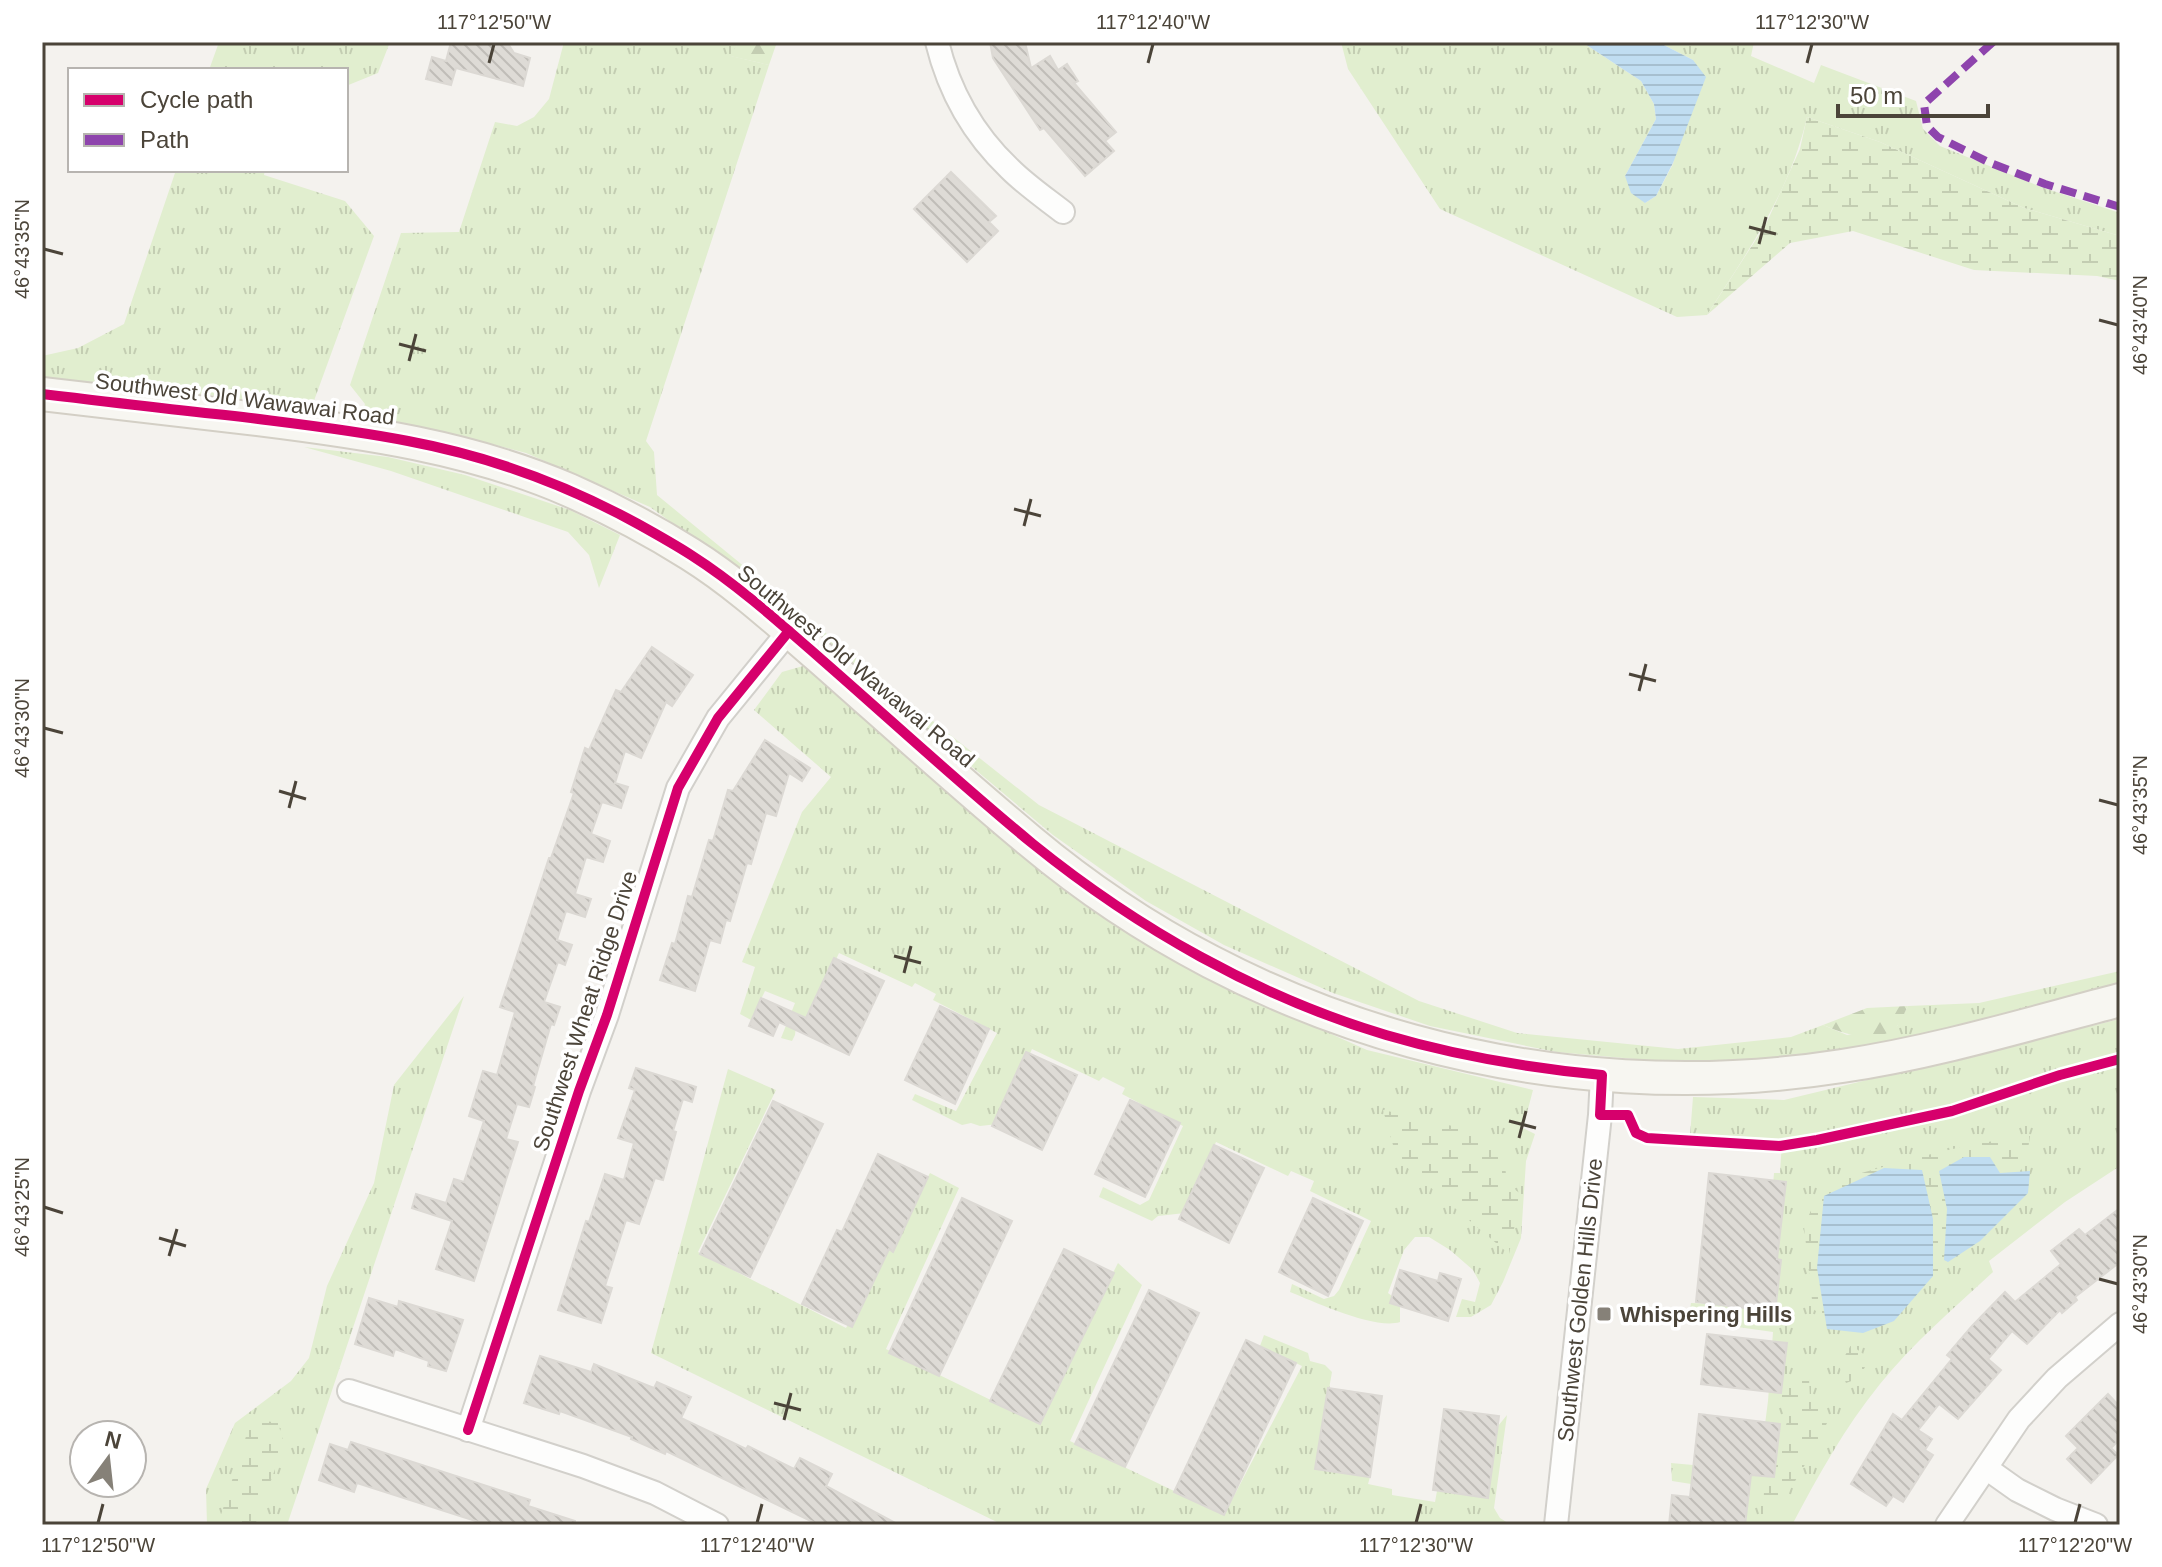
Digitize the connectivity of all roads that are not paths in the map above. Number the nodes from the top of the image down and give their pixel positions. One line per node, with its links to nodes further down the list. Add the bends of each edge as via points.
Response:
1 (937, 42): 2 (street, via 967,118 985,143)
2 (1063, 212)
3 (42, 394): 4 (main road, Southwest Old Wawawai Road, via 324,427 407,440 499,465 566,489 692,555)
4 (789, 631): 6 (main road, Southwest Old Wawawai Road, via 1032,843 1166,938 1308,1007 1385,1035 1535,1068); 9 (street, Southwest Wheat Ridge Drive, via 718,718 678,788)
5 (2120, 1000): 6 (main road, Southwest Old Wawawai Road, via 1843,1066 1702,1079)
6 (1602, 1075): 12 (street, Southwest Golden Hills Drive)
7 (2120, 1324): 10 (street, via 2057,1378 2019,1419)
8 (349, 1391): 9 (street)
9 (468, 1430): 11 (street, via 655,1493)
10 (1986, 1468): 13 (street); 14 (street, via 2017,1490)
11 (717, 1525)
12 (1556, 1525)
13 (1947, 1525)
14 (2096, 1525)

